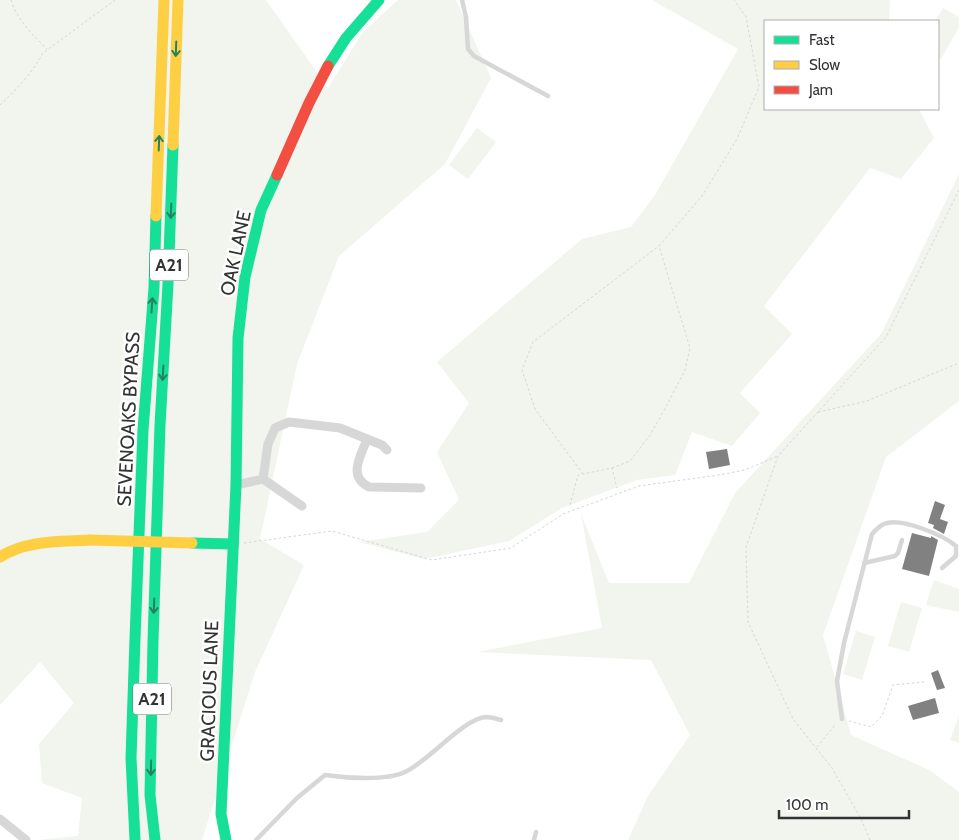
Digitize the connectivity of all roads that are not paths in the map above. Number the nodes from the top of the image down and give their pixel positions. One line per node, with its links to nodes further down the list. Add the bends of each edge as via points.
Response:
1 (164, 0): 22 (main road, SEVENOAKS BYPASS / A21, one-way to 1, via 131,758 134,657 143,430 154,288)
2 (178, 0): 23 (main road, SEVENOAKS BYPASS / A21, one-way to 23, via 153,641 150,795)
3 (379, 0): 9 (main road, OAK LANE, via 346,38 330,63 261,210 245,277 238,338)
4 (462, 0): 5 (lane, via 468,48 474,56)
5 (548, 96)
6 (367, 439): 7 (street); 8 (street, via 340,428 289,422 275,428 268,444); 10 (street, via 357,467 363,484 369,487)
7 (387, 450)
8 (263, 479): 9 (street); 11 (street)
9 (236, 485): 13 (main road, OAK LANE)
10 (421, 488)
11 (302, 506)
12 (902, 540): 15 (lane, via 895,556)
13 (233, 544): 14 (main road, bridge, via 90,540 35,544 7,551); 24 (main road, GRACIOUS LANE, via 222,814)
14 (0, 557)
15 (864, 563): 16 (lane, via 872,534 883,524 897,522 909,523 948,539 956,546 956,556); 17 (lane, via 837,681)
16 (942, 568)
17 (842, 719)
18 (501, 720): 25 (lane, via 485,717 471,723 422,763 398,775 360,778 325,775)
19 (0, 820): 21 (street)
20 (536, 832): 26 (lane)
21 (26, 840)
22 (134, 840)
23 (155, 840)
24 (226, 840)
25 (256, 840)
26 (534, 840)

